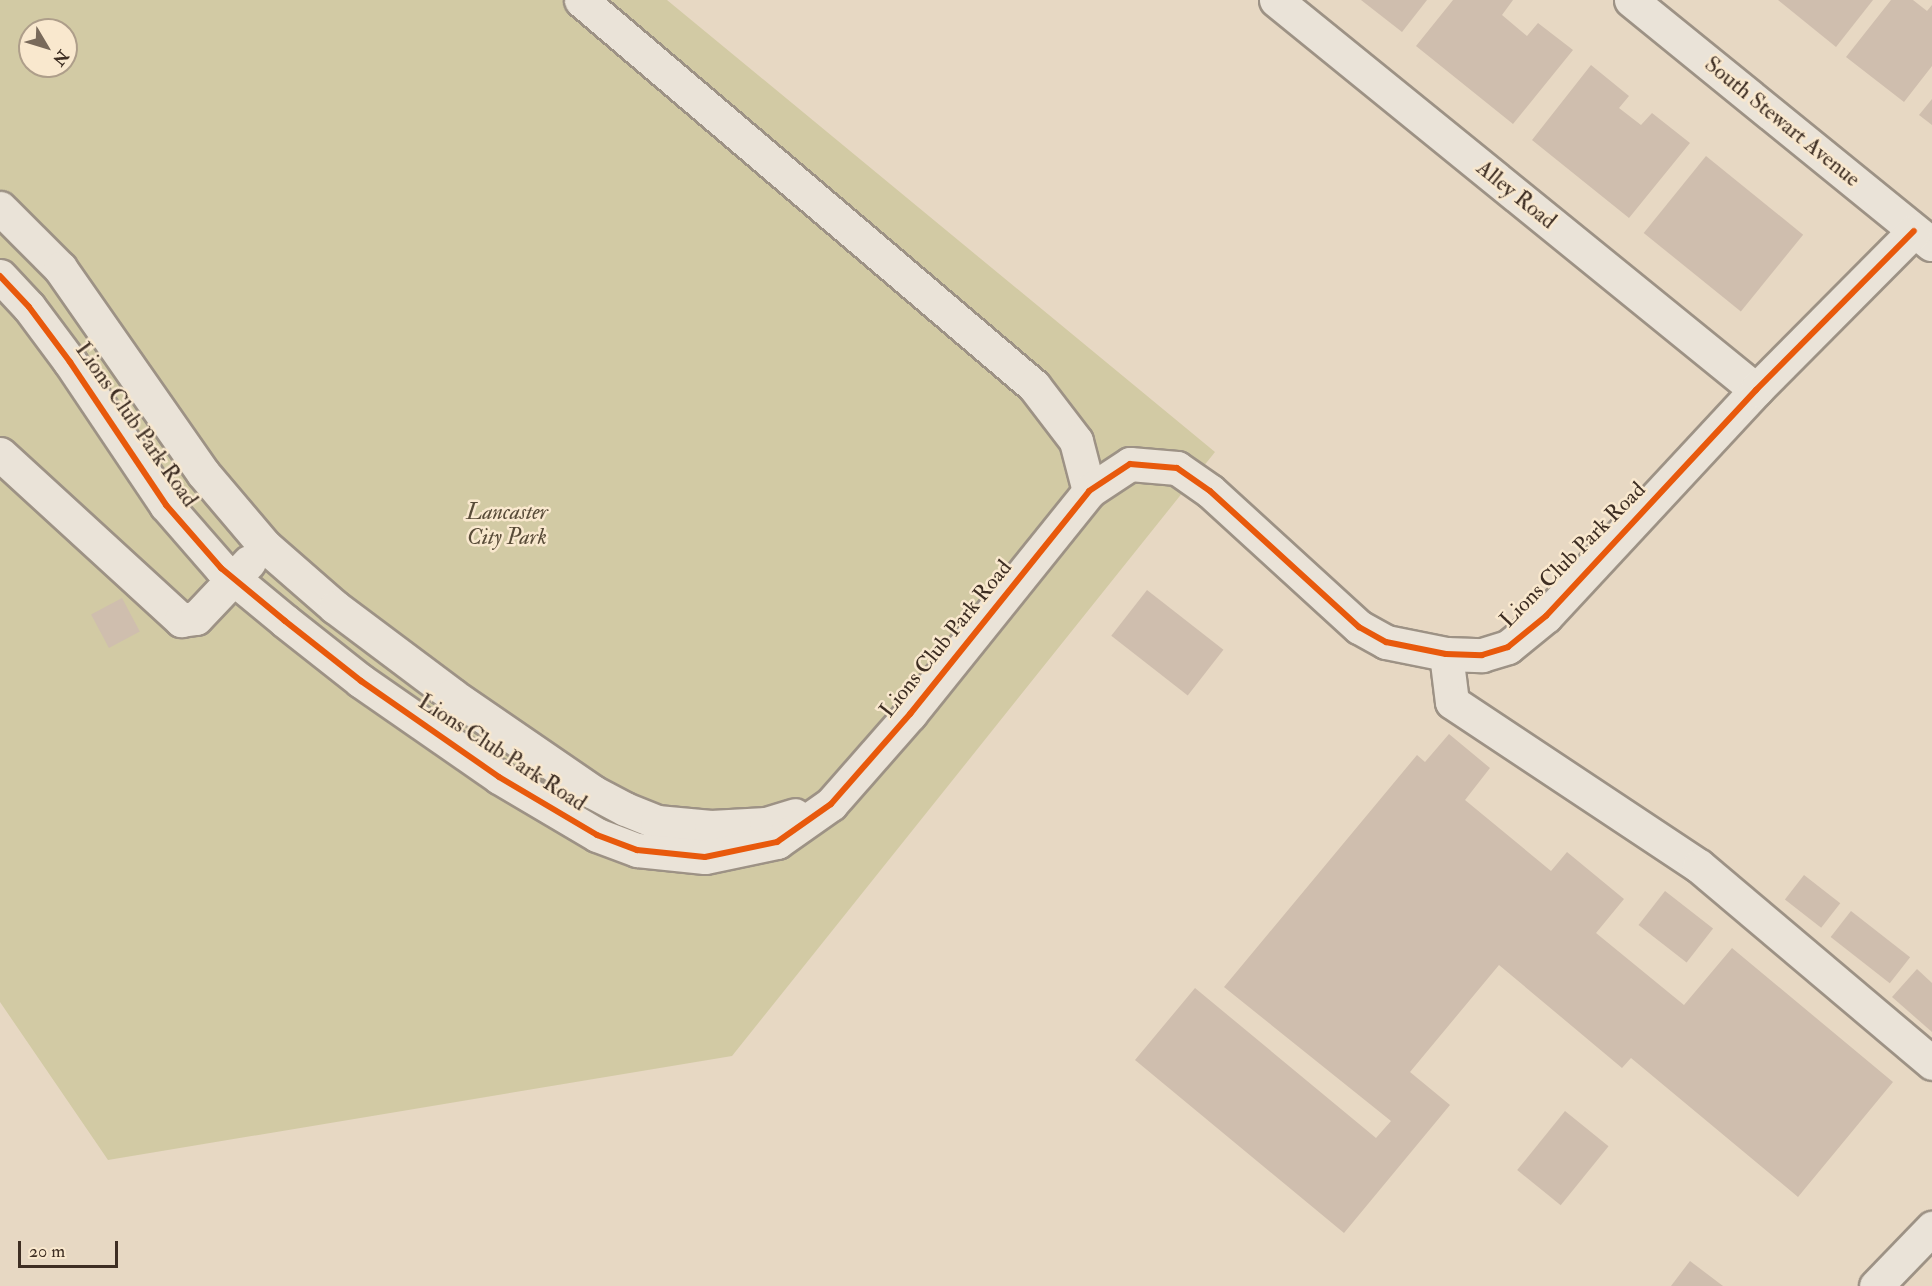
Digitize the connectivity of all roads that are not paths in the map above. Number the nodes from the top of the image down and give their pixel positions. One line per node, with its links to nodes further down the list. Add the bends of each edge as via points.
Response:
1 (582, 0): 9 (street, via 1034,386 1077,441)
2 (1276, 0): 7 (street, Alley Road)
3 (1631, 0): 5 (street, South Stewart Avenue)
4 (0, 208): 10 (street, Lions Club Park Road, via 60,268 203,473)
5 (1923, 238): 7 (street, Lions Club Park Road)
6 (0, 276): 11 (street, Lions Club Park Road, via 70,362 166,505)
7 (1756, 390): 14 (street, Lions Club Park Road, via 1546,616 1498,652)
8 (0, 454): 11 (street, via 181,620 196,618)
9 (1089, 491): 14 (street, Lions Club Park Road, via 1130,464 1177,468 1210,491 1359,627 1386,642); 17 (street, Lions Club Park Road, via 910,714)
10 (265, 546): 11 (street); 12 (street, Lions Club Park Road)
11 (232, 577): 13 (street, Lions Club Park Road)
12 (312, 588): 13 (street); 15 (street, Lions Club Park Road, via 452,695)
13 (285, 621): 16 (street, Lions Club Park Road, via 361,681)
14 (1446, 654): 18 (street, via 1452,702 1699,866)
15 (524, 744): 16 (street); 17 (street, Lions Club Park Road, via 593,792 657,822 711,827 766,824)
16 (499, 777): 17 (street, Lions Club Park Road, via 597,836 637,850 672,856 705,857 777,842)
17 (831, 804)
18 (1932, 1063)
19 (1932, 1228): 20 (street)
20 (1876, 1286)

